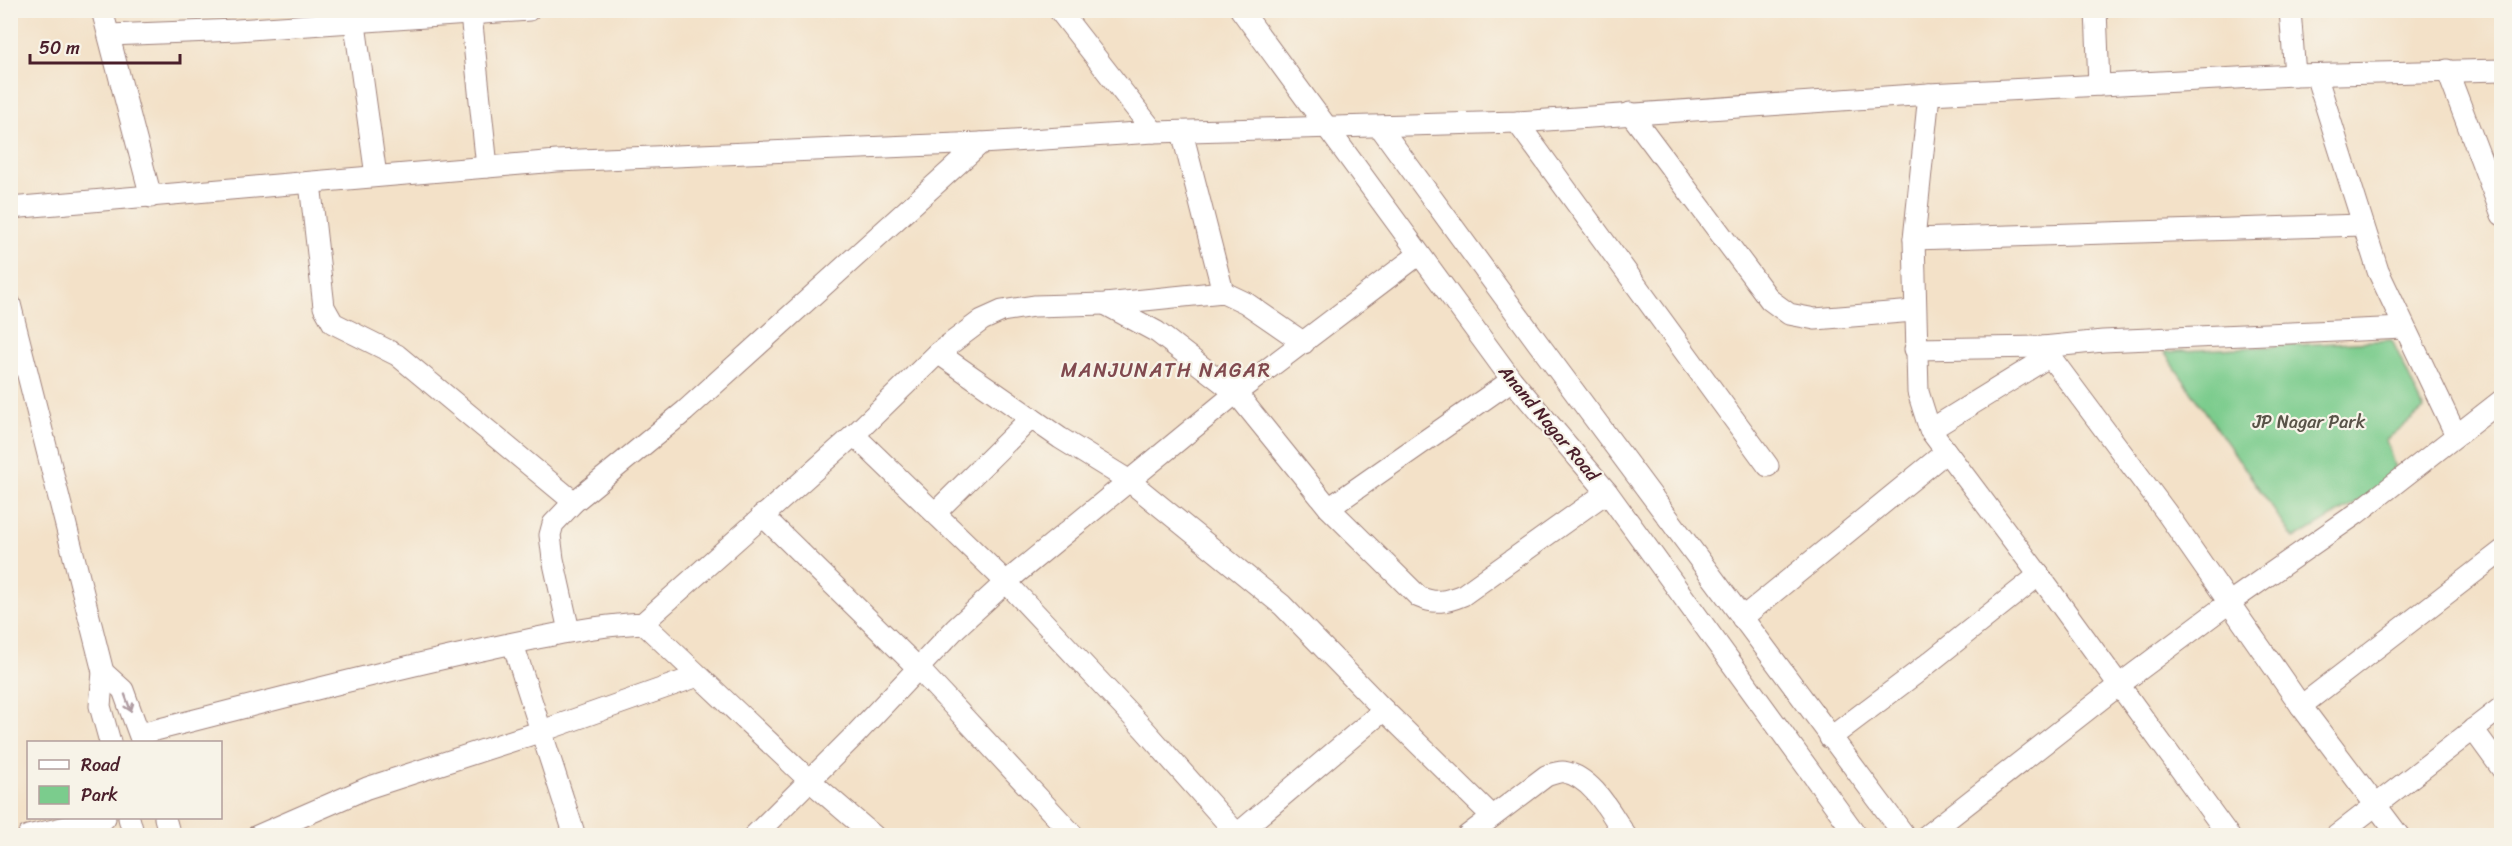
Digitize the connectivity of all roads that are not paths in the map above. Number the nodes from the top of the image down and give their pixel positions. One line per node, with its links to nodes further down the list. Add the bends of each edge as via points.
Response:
1 (102, 10): 9 (street)
2 (529, 10): 7 (street)
3 (1059, 10): 19 (street)
4 (1240, 10): 18 (street, Anand Nagar Road)
5 (2096, 10): 13 (street)
6 (2290, 10): 12 (street)
7 (471, 15): 8 (street); 22 (street)
8 (353, 16): 9 (street); 23 (street)
9 (109, 35): 25 (street)
10 (2502, 69): 11 (street)
11 (2447, 70): 12 (street); 27 (street)
12 (2306, 75): 13 (street); 28 (street)
13 (2099, 85): 14 (street)
14 (1929, 94): 15 (street); 29 (street)
15 (1630, 113): 16 (street); 34 (street, via 1770,300 1789,314 1815,319)
16 (1517, 122): 17 (street); 49 (street)
17 (1380, 127): 18 (street); 60 (street)
18 (1326, 128): 20 (street); 30 (street, Anand Nagar Road)
19 (1154, 132): 20 (street); 21 (street)
20 (1182, 132): 31 (street)
21 (981, 143): 22 (street); 52 (street, via 685,411)
22 (487, 167): 23 (street)
23 (376, 177): 24 (street)
24 (310, 183): 25 (street); 52 (street, via 327,316 333,323 397,355)
25 (151, 197): 26 (street)
26 (10, 208)
27 (2502, 215)
28 (2363, 225): 29 (street); 36 (street, via 2378,271)
29 (1914, 238): 34 (street)
30 (1418, 255): 37 (street); 41 (street, Anand Nagar Road)
31 (1223, 292): 33 (street); 37 (street)
32 (10, 304): 35 (street)
33 (1105, 304): 40 (street, via 1002,311 982,320); 42 (street, via 1157,332)
34 (1914, 310): 38 (street)
35 (13, 326): 65 (street)
36 (2404, 328): 39 (street, via 2103,340); 47 (street)
37 (1304, 343): 42 (street)
38 (1915, 349): 39 (street); 45 (street, via 1918,392)
39 (2046, 352): 45 (street); 59 (street)
40 (938, 353): 44 (street); 46 (street)
41 (1512, 380): 51 (street, Anand Nagar Road); 53 (street)
42 (1236, 393): 50 (street); 53 (street)
43 (2502, 400): 47 (street)
44 (1031, 418): 50 (street); 54 (street)
45 (1930, 430): 48 (street)
46 (854, 435): 54 (street); 55 (street)
47 (2456, 435): 59 (street, via 2356,514)
48 (1946, 452): 57 (street); 60 (street)
49 (1768, 466)
50 (1128, 480): 58 (street); 70 (street, via 1282,605)
51 (1607, 492): 53 (street, via 1463,596 1432,602 1419,597); 94 (street, Anand Nagar Road)
52 (574, 502): 62 (street, via 553,524 550,535)
53 (1329, 508)
54 (936, 512): 58 (street)
55 (762, 515): 61 (street); 64 (street)
56 (2502, 551): 68 (street)
57 (2039, 574): 67 (street); 74 (street)
58 (1006, 582): 64 (street); 83 (street, via 1144,729)
59 (2230, 602): 67 (street); 68 (street)
60 (1743, 618): 74 (street)
61 (643, 623): 62 (street); 66 (street)
62 (569, 631): 63 (street)
63 (513, 644): 72 (street); 73 (street, via 435,660)
64 (918, 668): 77 (street); 91 (street)
65 (103, 672): 73 (street, one-way to 73, via 123,690); 75 (street, via 100,706)
66 (698, 676): 72 (street); 77 (street)
67 (2119, 685): 96 (street); 97 (street)
68 (2301, 706): 78 (street)
69 (2502, 707): 71 (street)
70 (1384, 710): 79 (street); 83 (street)
71 (2474, 729): 76 (street); 78 (street)
72 (542, 731): 87 (street, via 367,788); 88 (street)
73 (141, 738)
74 (1830, 738): 95 (street)
75 (110, 741)
76 (2502, 768)
77 (809, 780): 89 (street); 90 (street)
78 (2377, 806): 98 (street); 99 (street)
79 (1491, 816): 92 (street); 93 (street, via 1546,776 1562,771 1578,776 1587,785)
80 (101, 819): 84 (street)
81 (129, 819): 85 (street)
82 (165, 819): 86 (street)
83 (1236, 835)
84 (28, 836)
85 (134, 836)
86 (170, 836)
87 (257, 836)
88 (575, 836)
89 (754, 836)
90 (874, 836)
91 (1074, 836)
92 (1467, 836)
93 (1626, 836)
94 (1857, 836)
95 (1905, 836)
96 (1926, 836)
97 (2229, 836)
98 (2336, 836)
99 (2399, 836)

